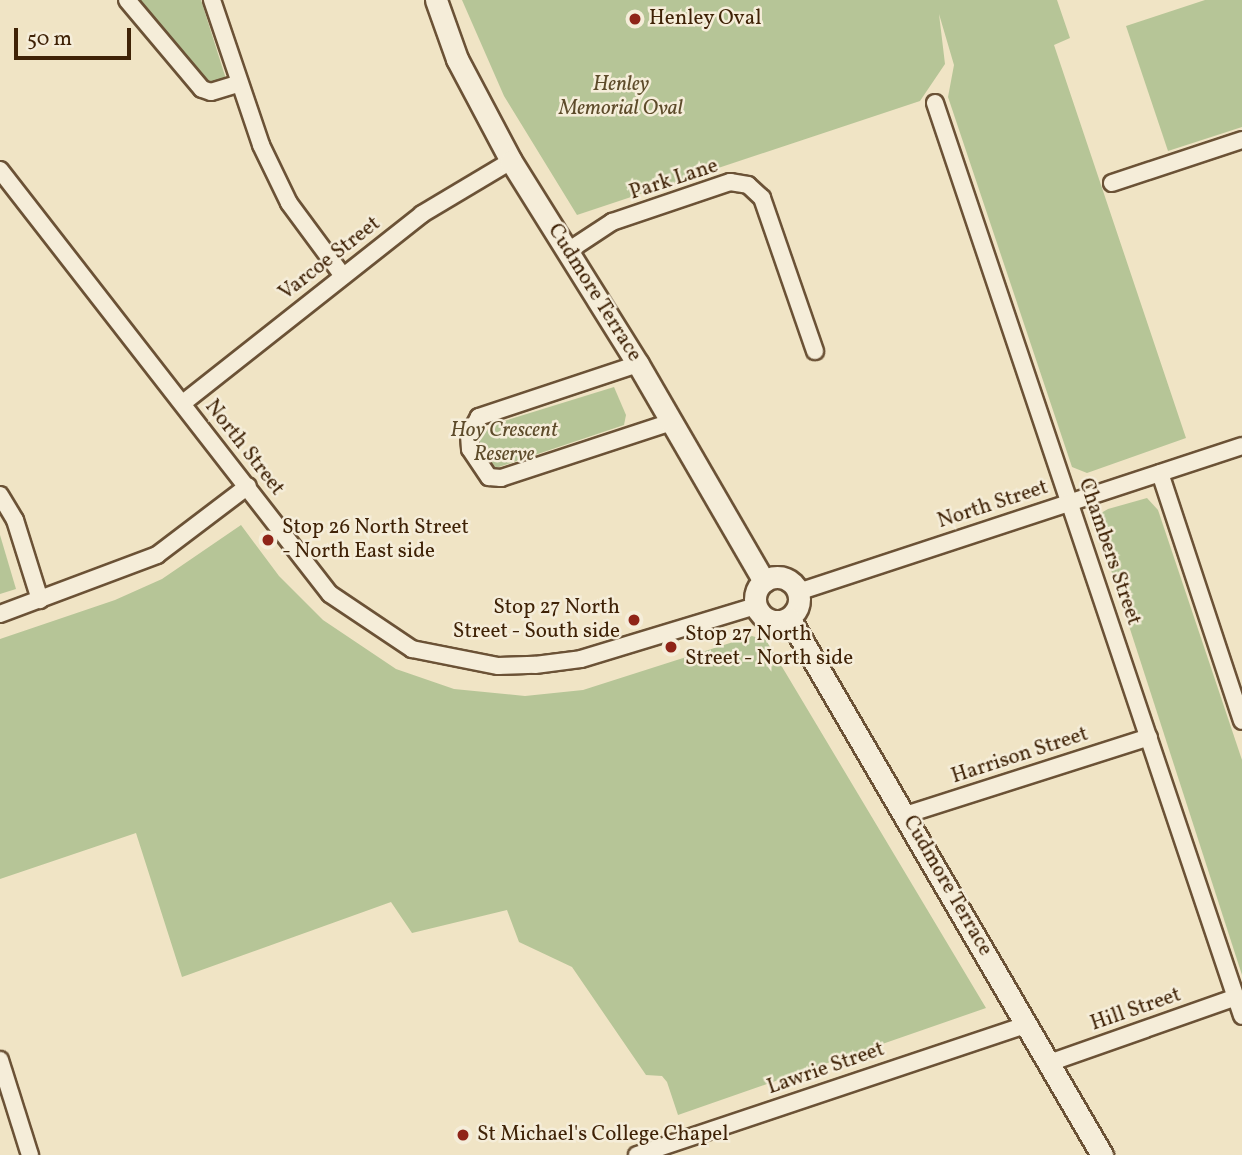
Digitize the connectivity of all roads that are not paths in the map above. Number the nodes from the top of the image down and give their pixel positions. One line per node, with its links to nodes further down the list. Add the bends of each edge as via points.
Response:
1 (127, 0): 4 (street, via 202,89 211,92)
2 (212, 0): 4 (street)
3 (436, 0): 7 (street, Cudmore Terrace, via 457,59)
4 (240, 83): 11 (street, via 261,145 289,203)
5 (934, 103): 20 (street, Chambers Street)
6 (1242, 141): 9 (street)
7 (511, 161): 10 (street, Cudmore Terrace); 11 (street, Varcoe Street, via 422,214)
8 (0, 170): 14 (street, North Street)
9 (1112, 183)
10 (568, 251): 12 (street, Park Lane, via 612,222 730,182 748,185 762,198); 13 (street, Cudmore Terrace)
11 (343, 276): 14 (street, Varcoe Street)
12 (815, 351)
13 (638, 364): 15 (street, Cudmore Terrace); 15 (street, via 479,417 470,435 470,449 489,477 501,478)
14 (183, 402): 18 (street, North Street)
15 (671, 422): 21 (street, Cudmore Terrace)
16 (1242, 446): 17 (street, North Street)
17 (1160, 473): 20 (street, North Street); 27 (street)
18 (248, 486): 23 (street, via 157,555); 24 (street, North Street, via 330,594 412,649 498,666 535,666 581,660)
19 (0, 495): 23 (street, via 15,520)
20 (1070, 502): 22 (street, North Street); 28 (street, Chambers Street)
21 (764, 581): 22 (street, via 784,578); 24 (street, via 756,590)
22 (798, 592): 26 (street, via 798,608)
23 (40, 600): 25 (street)
24 (755, 606): 26 (street, via 769,621)
25 (0, 614)
26 (789, 618): 29 (street, Cudmore Terrace)
27 (1242, 721)
28 (1149, 737): 29 (street, Harrison Street); 30 (street, Chambers Street)
29 (905, 815): 32 (street, Cudmore Terrace)
30 (1236, 997): 31 (street, Chambers Street); 34 (street, Hill Street)
31 (1242, 1016)
32 (1028, 1024): 34 (street, Cudmore Terrace); 37 (street, Lawrie Street)
33 (0, 1060): 35 (street)
34 (1049, 1063): 38 (street, Cudmore Terrace)
35 (7, 1108): 36 (street)
36 (30, 1155)
37 (637, 1155)
38 (1102, 1155)

